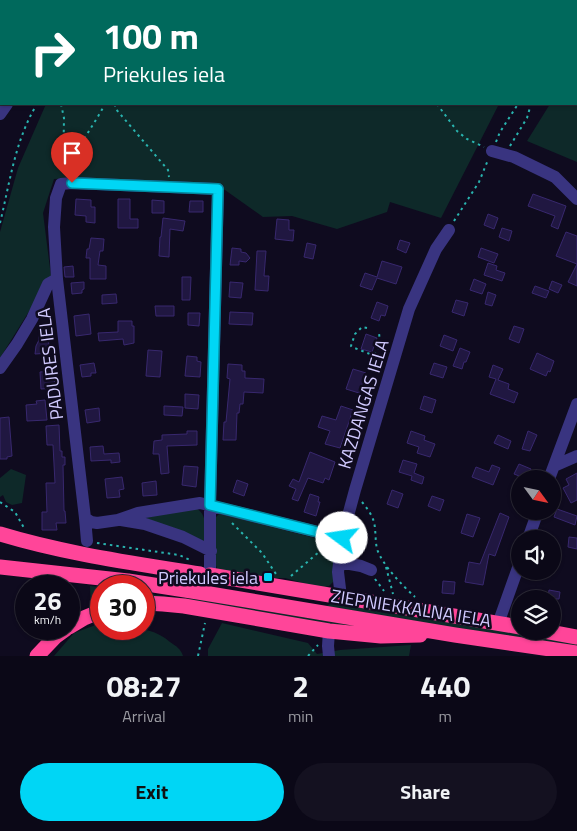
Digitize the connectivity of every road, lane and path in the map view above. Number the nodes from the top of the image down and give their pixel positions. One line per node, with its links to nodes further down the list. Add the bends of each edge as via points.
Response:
1 (36, 105): 12 (path, via 16,154)
2 (61, 105): 9 (path, via 64,118)
3 (104, 105): 9 (path, via 71,160)
4 (115, 105): 10 (path, via 168,170)
5 (438, 105): 8 (path, via 467,139)
6 (517, 105): 8 (path, via 500,132)
7 (531, 105): 8 (path, via 512,145)
8 (497, 152): 11 (street, via 555,177); 13 (path)
9 (61, 184): 10 (street); 14 (street, PADURES IELA, via 56,198 54,227)
10 (171, 186): 24 (street, via 218,189)
11 (577, 200)
12 (0, 223)
13 (449, 230): 22 (street, KAZDANGAS IELA, via 436,250 409,309)
14 (57, 279): 17 (street, via 48,284 32,319); 25 (street, PADURES IELA)
15 (367, 328): 16 (path, via 362,327 356,334 352,347 374,354 380,345)
16 (379, 333)
17 (0, 368)
18 (577, 404): 20 (street)
19 (577, 456): 20 (street)
20 (554, 466): 21 (street)
21 (553, 470)
22 (355, 492): 30 (street, KAZDANGAS IELA); 34 (path, via 374,522 378,550)
23 (0, 502): 29 (path, via 16,512)
24 (210, 505): 26 (street, via 200,503 138,513); 30 (street); 32 (street)
25 (86, 518): 26 (street, via 97,523); 31 (street, PADURES IELA)
26 (118, 520): 32 (street, via 145,524)
27 (230, 520): 38 (path, via 262,553)
28 (0, 534): 37 (highway, ZIEPNIEKKALNA IELA, via 113,560)
29 (27, 534)
30 (339, 538): 33 (street, KAZDANGAS IELA); 39 (path)
31 (87, 541)
32 (211, 551): 37 (street)
33 (339, 562): 36 (street); 43 (street, KAZDANGAS IELA)
34 (386, 566): 42 (path); 44 (path)
35 (0, 567): 46 (highway, ZIEPNIEKKALNA IELA, via 128,581)
36 (371, 570): 41 (path, via 372,577)
37 (205, 574): 43 (highway, ZIEPNIEKKALNA IELA)
38 (277, 575)
39 (289, 577)
40 (514, 580): 48 (street)
41 (387, 595)
42 (393, 596)
43 (341, 597): 46 (highway, ZIEPNIEKKALNA IELA); 48 (highway, ZIEPNIEKKALNA IELA)
44 (419, 601)
45 (155, 604): 47 (highway)
46 (299, 608): 52 (highway, ZIEPNIEKKALNA IELA)
47 (208, 610): 50 (highway); 57 (path)
48 (498, 624): 49 (highway, ZIEPNIEKKALNA IELA)
49 (511, 626)
50 (329, 631): 52 (highway, via 381,636); 58 (street)
51 (561, 634): 53 (highway)
52 (455, 635): 55 (highway, ZIEPNIEKKALNA IELA)
53 (577, 637)
54 (52, 640): 56 (highway)
55 (577, 653)
56 (37, 656)
57 (198, 656)
58 (329, 656)

